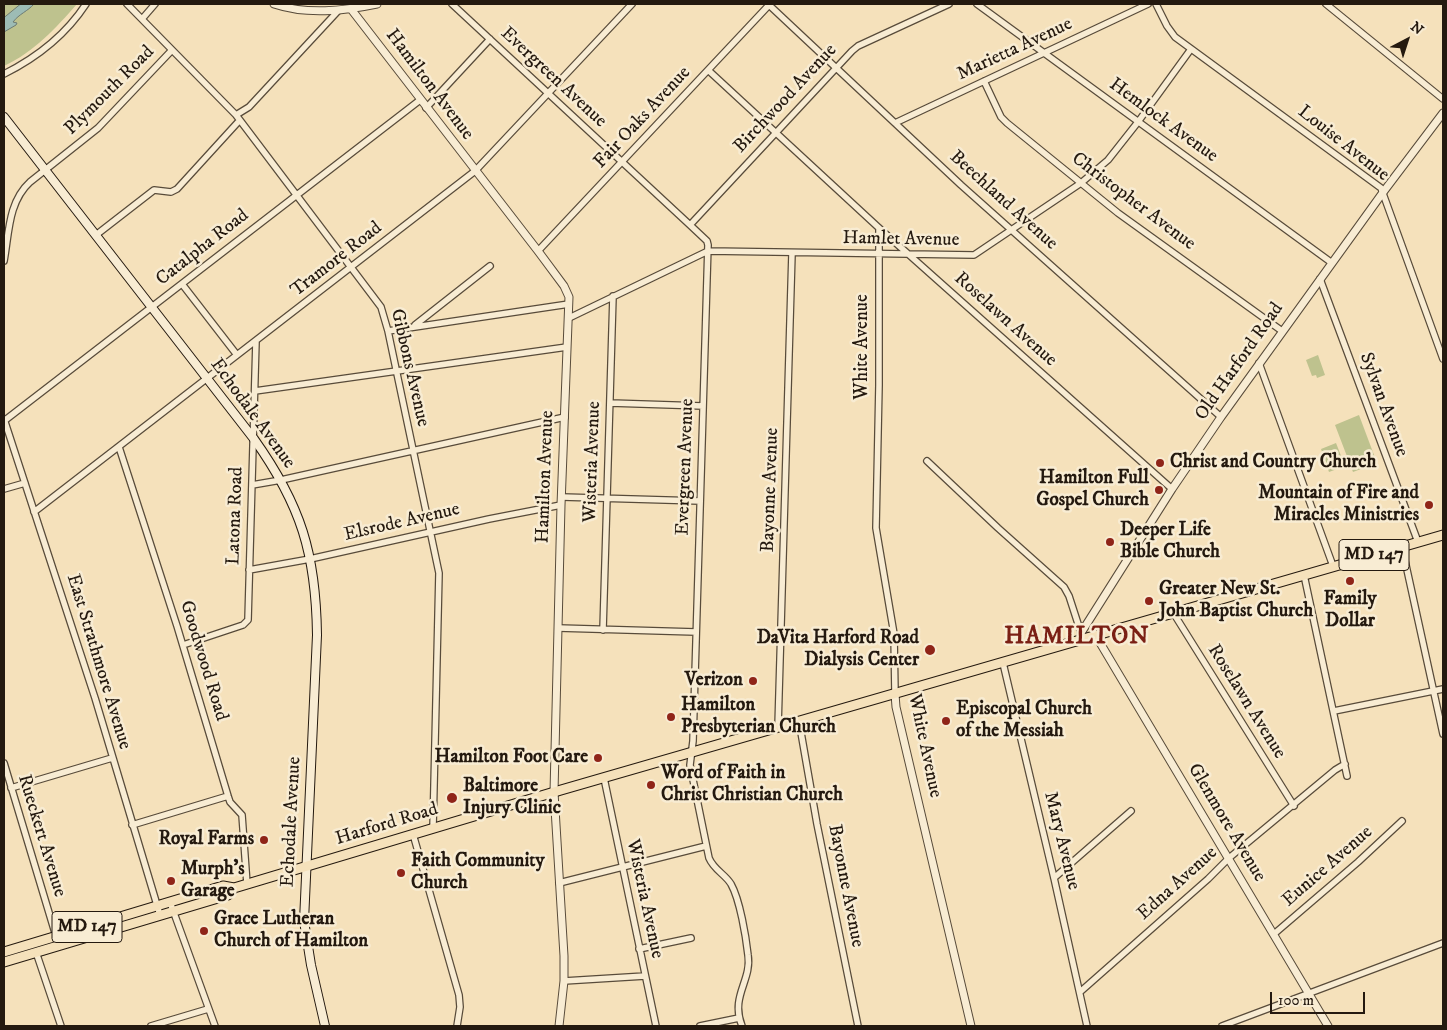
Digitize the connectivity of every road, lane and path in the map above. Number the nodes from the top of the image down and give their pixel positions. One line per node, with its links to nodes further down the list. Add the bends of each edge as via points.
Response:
1 (86, 4): 23 (street, via 52,44)
2 (127, 4): 16 (street, Gibbons Avenue)
3 (155, 4): 16 (street, Plymouth Road)
4 (274, 4): 15 (street, via 294,9)
5 (377, 4): 14 (street)
6 (452, 4): 17 (street, Evergreen Avenue)
7 (632, 4): 25 (street, Tramore Road)
8 (769, 4): 21 (street, Beechland Avenue); 22 (street, Fair Oaks Avenue)
9 (949, 4): 21 (street, Birchwood Avenue, via 858,46)
10 (977, 4): 20 (street, Hemlock Avenue)
11 (1148, 4): 20 (street, Marietta Avenue)
12 (1156, 4): 18 (street, Louise Avenue, via 1170,32)
13 (1326, 4): 26 (street)
14 (349, 7): 15 (street); 27 (street, Hamilton Avenue)
15 (338, 11): 31 (street)
16 (142, 19): 19 (street, Gibbons Avenue)
17 (490, 39): 25 (street, Evergreen Avenue); 28 (street)
18 (1190, 49): 32 (street, Hamlet Avenue); 39 (street, Louise Avenue)
19 (172, 50): 31 (street, Gibbons Avenue); 36 (street, Plymouth Road, via 98,128)
20 (1044, 53): 24 (street, Marietta Avenue); 32 (street, Hemlock Avenue)
21 (835, 68): 33 (street, Beechland Avenue); 34 (street, Birchwood Avenue)
22 (708, 70): 34 (street, Roselawn Avenue); 35 (street, Fair Oaks Avenue)
23 (4, 74)
24 (984, 81): 33 (street, Marietta Avenue); 38 (street, Christopher Avenue, via 1002,117)
25 (548, 94): 35 (street, Evergreen Avenue); 37 (street, Tramore Road)
26 (1443, 99)
27 (420, 100): 28 (street, Hamilton Avenue); 40 (street, Catalpha Road)
28 (426, 108): 37 (street, Hamilton Avenue)
29 (1443, 113): 39 (street, Old Harford Road)
30 (4, 117): 36 (main road, Echodale Avenue)
31 (238, 118): 40 (street, Gibbons Avenue); 46 (street, via 177,189 171,192 154,190)
32 (1138, 122): 38 (street, Hamlet Avenue, via 1108,160); 53 (street, Hemlock Avenue)
33 (894, 123): 45 (street, Beechland Avenue)
34 (776, 132): 43 (street, Birchwood Avenue); 44 (street, Roselawn Avenue)
35 (622, 162): 43 (street, Evergreen Avenue); 48 (street, Fair Oaks Avenue)
36 (45, 170): 42 (street, via 20,192); 46 (main road, Echodale Avenue)
37 (475, 172): 48 (street, Hamilton Avenue); 55 (street, Tramore Road)
38 (1081, 183): 45 (street, Hamlet Avenue); 64 (street, Christopher Avenue)
39 (1384, 191): 53 (street, Old Harford Road); 68 (street, Louise Avenue)
40 (296, 195): 55 (street, Gibbons Avenue); 57 (street, Catalpha Road)
41 (4, 216): 42 (street)
42 (11, 219): 52 (street)
43 (690, 225): 47 (street, Evergreen Avenue, via 707,241)
44 (879, 228): 50 (street, White Avenue); 51 (street, Roselawn Avenue)
45 (1012, 229): 51 (street, Hamlet Avenue, via 974,255); 76 (street, Beechland Avenue)
46 (96, 235): 60 (main road, Echodale Avenue)
47 (708, 251): 49 (street, Hamlet Avenue); 58 (street, Hamlet Avenue); 74 (street, Evergreen Avenue)
48 (538, 252): 59 (street, Hamilton Avenue, via 568,292)
49 (792, 253): 50 (street, Hamlet Avenue); 112 (street, Bayonne Avenue)
50 (880, 255): 51 (street, Hamlet Avenue); 109 (street, White Avenue, via 876,528 894,634)
51 (910, 255): 86 (street, Roselawn Avenue)
52 (4, 261)
53 (1332, 263): 56 (street, Old Harford Road)
54 (490, 266): 62 (street)
55 (351, 267): 63 (street, Gibbons Avenue, via 380,304); 65 (street, Tramore Road)
56 (1320, 279): 64 (street, Old Harford Road); 93 (street, Sylvan Avenue)
57 (182, 284): 60 (street, Catalpha Road); 67 (street)
58 (613, 296): 61 (street, Hamlet Avenue); 73 (street, Wisteria Avenue)
59 (569, 304): 61 (street, Hamilton Avenue); 62 (street)
60 (152, 307): 71 (main road, Echodale Avenue); 77 (street, Catalpha Road)
61 (569, 318): 66 (street, Hamilton Avenue)
62 (414, 326): 63 (street)
63 (388, 330): 70 (street, Gibbons Avenue)
64 (1282, 331): 69 (street, Old Harford Road)
65 (256, 342): 67 (street, Tramore Road); 72 (street, Latona Road)
66 (567, 347): 70 (street); 75 (street, Hamilton Avenue)
67 (237, 355): 71 (street, Tramore Road)
68 (1443, 358)
69 (1259, 363): 76 (street, Old Harford Road); 96 (street)
70 (396, 371): 72 (street); 80 (street, Gibbons Avenue)
71 (207, 380): 78 (main road, Echodale Avenue); 79 (street, Tramore Road)
72 (255, 391): 78 (street, Latona Road)
73 (610, 403): 74 (street); 87 (street, Wisteria Avenue)
74 (703, 406): 89 (street, Evergreen Avenue)
75 (565, 417): 80 (street); 88 (street, Hamilton Avenue)
76 (1221, 417): 86 (street, Old Harford Road)
77 (4, 420): 83 (street, East Strathmore Avenue)
78 (254, 440): 82 (main road, Echodale Avenue); 84 (street, Latona Road)
79 (118, 447): 90 (street, Tramore Road); 105 (street, Goodwood Road)
80 (412, 451): 82 (street); 91 (street, Gibbons Avenue)
81 (927, 461): 103 (street, via 1064,587)
82 (281, 480): 84 (street); 95 (main road, Echodale Avenue, via 303,529)
83 (24, 483): 85 (street); 90 (street, East Strathmore Avenue)
84 (252, 485): 97 (street, Latona Road)
85 (4, 489)
86 (1172, 489): 103 (street, Old Harford Road)
87 (607, 499): 88 (street, Elsrode Avenue); 89 (street, Elsrode Avenue); 101 (street, Wisteria Avenue)
88 (562, 501): 91 (street, Elsrode Avenue); 100 (street, Hamilton Avenue)
89 (700, 501): 102 (street, Evergreen Avenue)
90 (34, 512): 115 (street, East Strathmore Avenue)
91 (430, 532): 95 (street, Elsrode Avenue); 127 (street, Gibbons Avenue, via 439,579)
92 (1443, 534): 93 (main road, Harford Road / MD 147)
93 (1418, 542): 94 (main road, Harford Road / MD 147)
94 (1402, 546): 96 (main road, Harford Road / MD 147); 108 (street)
95 (310, 559): 97 (street, Elsrode Avenue); 131 (main road, Echodale Avenue, via 316,591 317,635)
96 (1333, 566): 98 (main road, Harford Road / MD 147)
97 (249, 570): 105 (street, Latona Road, via 246,624)
98 (1304, 575): 99 (main road, Harford Road / MD 147); 110 (street)
99 (1174, 614): 104 (main road, Harford Road / MD 147); 123 (street, Roselawn Avenue)
100 (558, 628): 101 (street); 121 (street, Hamilton Avenue)
101 (603, 630): 102 (street)
102 (696, 632): 114 (street, Evergreen Avenue)
103 (1081, 636): 104 (main road, Harford Road / MD 147); 106 (main road, Harford Road / MD 147)
104 (1096, 636): 130 (street, Glenmore Avenue)
105 (183, 645): 122 (street, Goodwood Road)
106 (1003, 663): 109 (main road, Harford Road / MD 147); 133 (street, Mary Avenue)
107 (1443, 689): 108 (street)
108 (1434, 691): 110 (street); 113 (street)
109 (895, 694): 111 (main road, Harford Road / MD 147); 162 (street, White Avenue)
110 (1334, 711): 117 (street)
111 (799, 721): 112 (main road, Harford Road / MD 147); 161 (street, Bayonne Avenue)
112 (778, 728): 114 (main road, Harford Road / MD 147)
113 (1443, 734)
114 (691, 752): 119 (main road, Harford Road / MD 147); 129 (street, Evergreen Avenue, via 690,765)
115 (112, 758): 120 (street); 126 (street, East Strathmore Avenue)
116 (4, 763): 120 (street, Rueckert Avenue)
117 (1345, 764): 118 (street); 123 (street, Edna Avenue)
118 (1347, 776)
119 (604, 778): 121 (main road, Harford Road / MD 147); 132 (street, Wisteria Avenue)
120 (11, 788): 140 (street, Rueckert Avenue)
121 (554, 792): 127 (main road, Harford Road / MD 147); 134 (street, Hamilton Avenue)
122 (228, 796): 126 (street); 135 (street, Goodwood Road, via 242,815)
123 (1294, 806): 130 (street, Edna Avenue)
124 (1131, 811): 133 (street)
125 (1402, 821): 138 (street, Eunice Avenue)
126 (132, 825): 137 (street, East Strathmore Avenue)
127 (433, 828): 128 (main road, Harford Road / MD 147)
128 (413, 834): 131 (main road, Harford Road / MD 147); 156 (street, via 459,995)
129 (706, 846): 132 (street); 151 (street, Evergreen Avenue, via 713,866 732,886 748,956 748,970 738,1002)
130 (1229, 858): 138 (street, Glenmore Avenue); 148 (street, Edna Avenue)
131 (306, 866): 135 (main road, Harford Road / MD 147); 155 (main road, Echodale Avenue, via 304,921)
132 (622, 867): 134 (street); 142 (street, Wisteria Avenue)
133 (1054, 878): 148 (street, Mary Avenue)
134 (559, 883): 147 (street, Hamilton Avenue)
135 (246, 884): 136 (main road, Harford Road / MD 147, via 234,888 223,886)
136 (172, 907): 137 (main road, Harford Road / MD 147); 150 (street)
137 (158, 911): 140 (main road, Harford Road / MD 147)
138 (1274, 934): 149 (street, Glenmore Avenue)
139 (691, 938): 142 (street)
140 (58, 941): 143 (main road, Harford Road / MD 147); 144 (main road, Harford Road / MD 147)
141 (1443, 943): 149 (street)
142 (640, 949): 146 (street, Wisteria Avenue)
143 (4, 952)
144 (36, 952): 145 (main road, Harford Road / MD 147); 152 (street)
145 (4, 962)
146 (645, 976): 147 (street); 158 (street, Wisteria Avenue)
147 (564, 981): 157 (street, Hamilton Avenue)
148 (1080, 992): 163 (street, Mary Avenue)
149 (1309, 993): 164 (street); 165 (street, Glenmore Avenue)
150 (208, 1009): 153 (street); 154 (street)
151 (739, 1018): 159 (street); 160 (street, Evergreen Avenue)
152 (61, 1026)
153 (151, 1026)
154 (215, 1026)
155 (325, 1026)
156 (457, 1026)
157 (558, 1026)
158 (656, 1026)
159 (700, 1026)
160 (742, 1026)
161 (858, 1026)
162 (971, 1026)
163 (1087, 1026)
164 (1222, 1026)
165 (1328, 1026)

